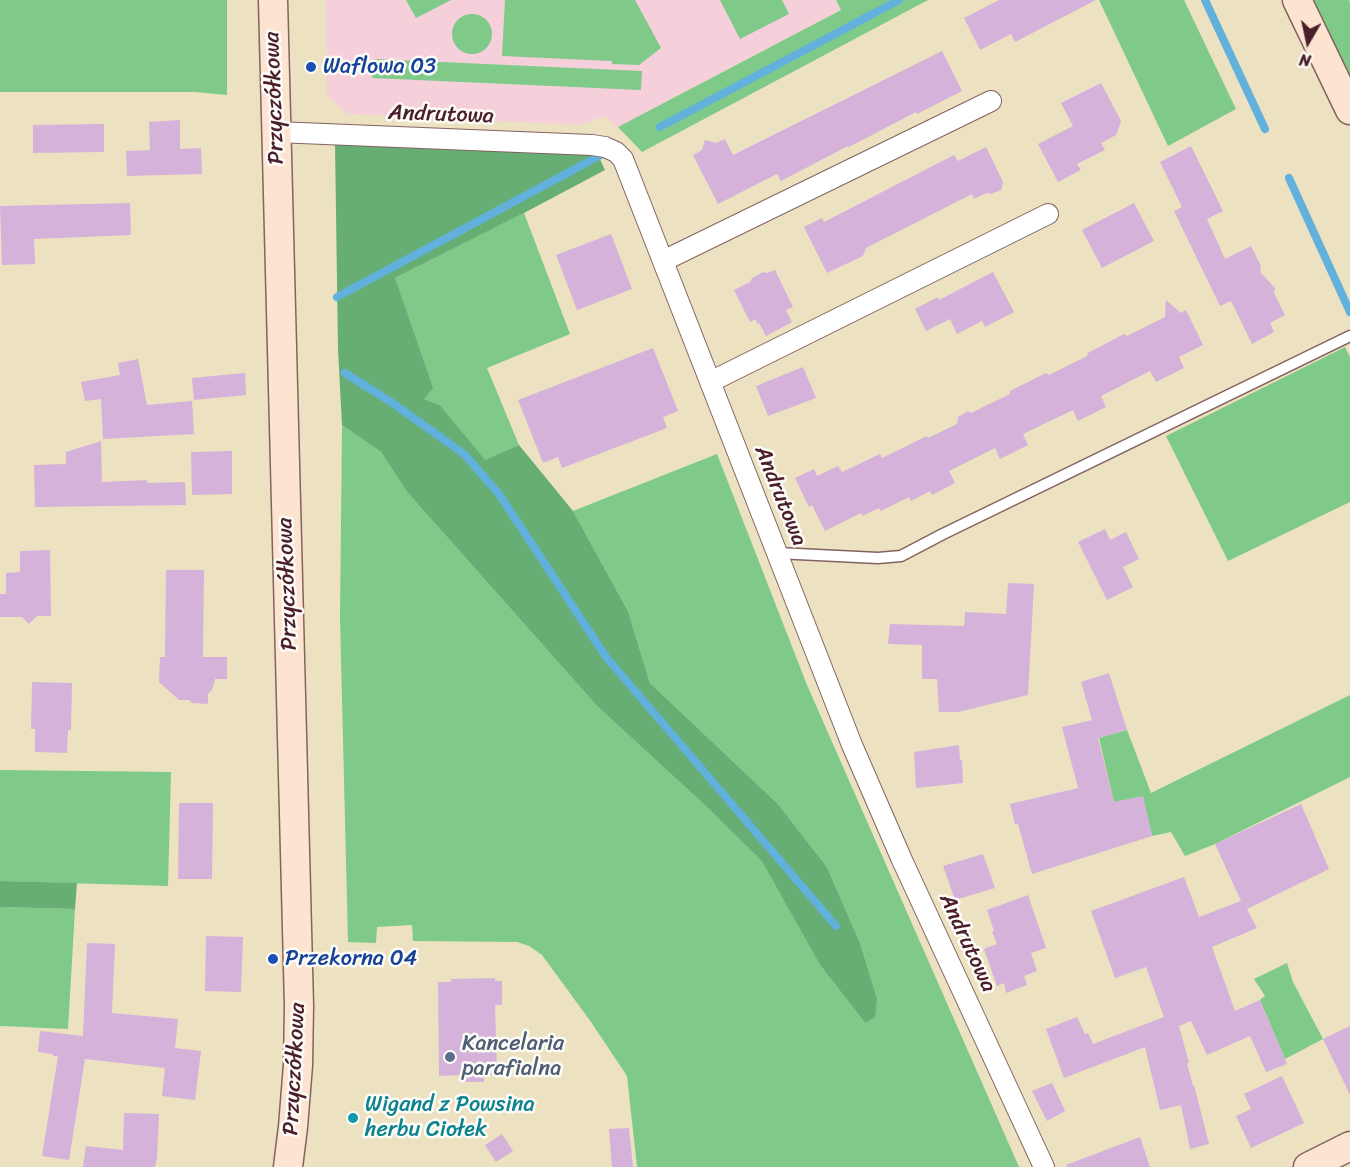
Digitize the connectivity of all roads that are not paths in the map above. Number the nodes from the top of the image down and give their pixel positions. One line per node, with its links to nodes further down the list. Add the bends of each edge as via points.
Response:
1 (273, 0): 5 (street, Przyczółkowa)
2 (1296, 0): 4 (street)
3 (991, 101): 7 (street)
4 (1350, 110)
5 (276, 132): 7 (street, Andrutowa, via 605,147 623,159); 12 (street, Przyczółkowa, via 298,976 298,1065)
6 (1048, 214): 9 (street)
7 (663, 261): 9 (street, Andrutowa)
8 (1350, 336): 10 (lane, via 901,556)
9 (710, 382): 10 (street, Andrutowa)
10 (777, 553): 13 (street, Andrutowa, via 852,746)
11 (1350, 1146): 14 (street)
12 (288, 1167)
13 (1044, 1167)
14 (1308, 1167)

